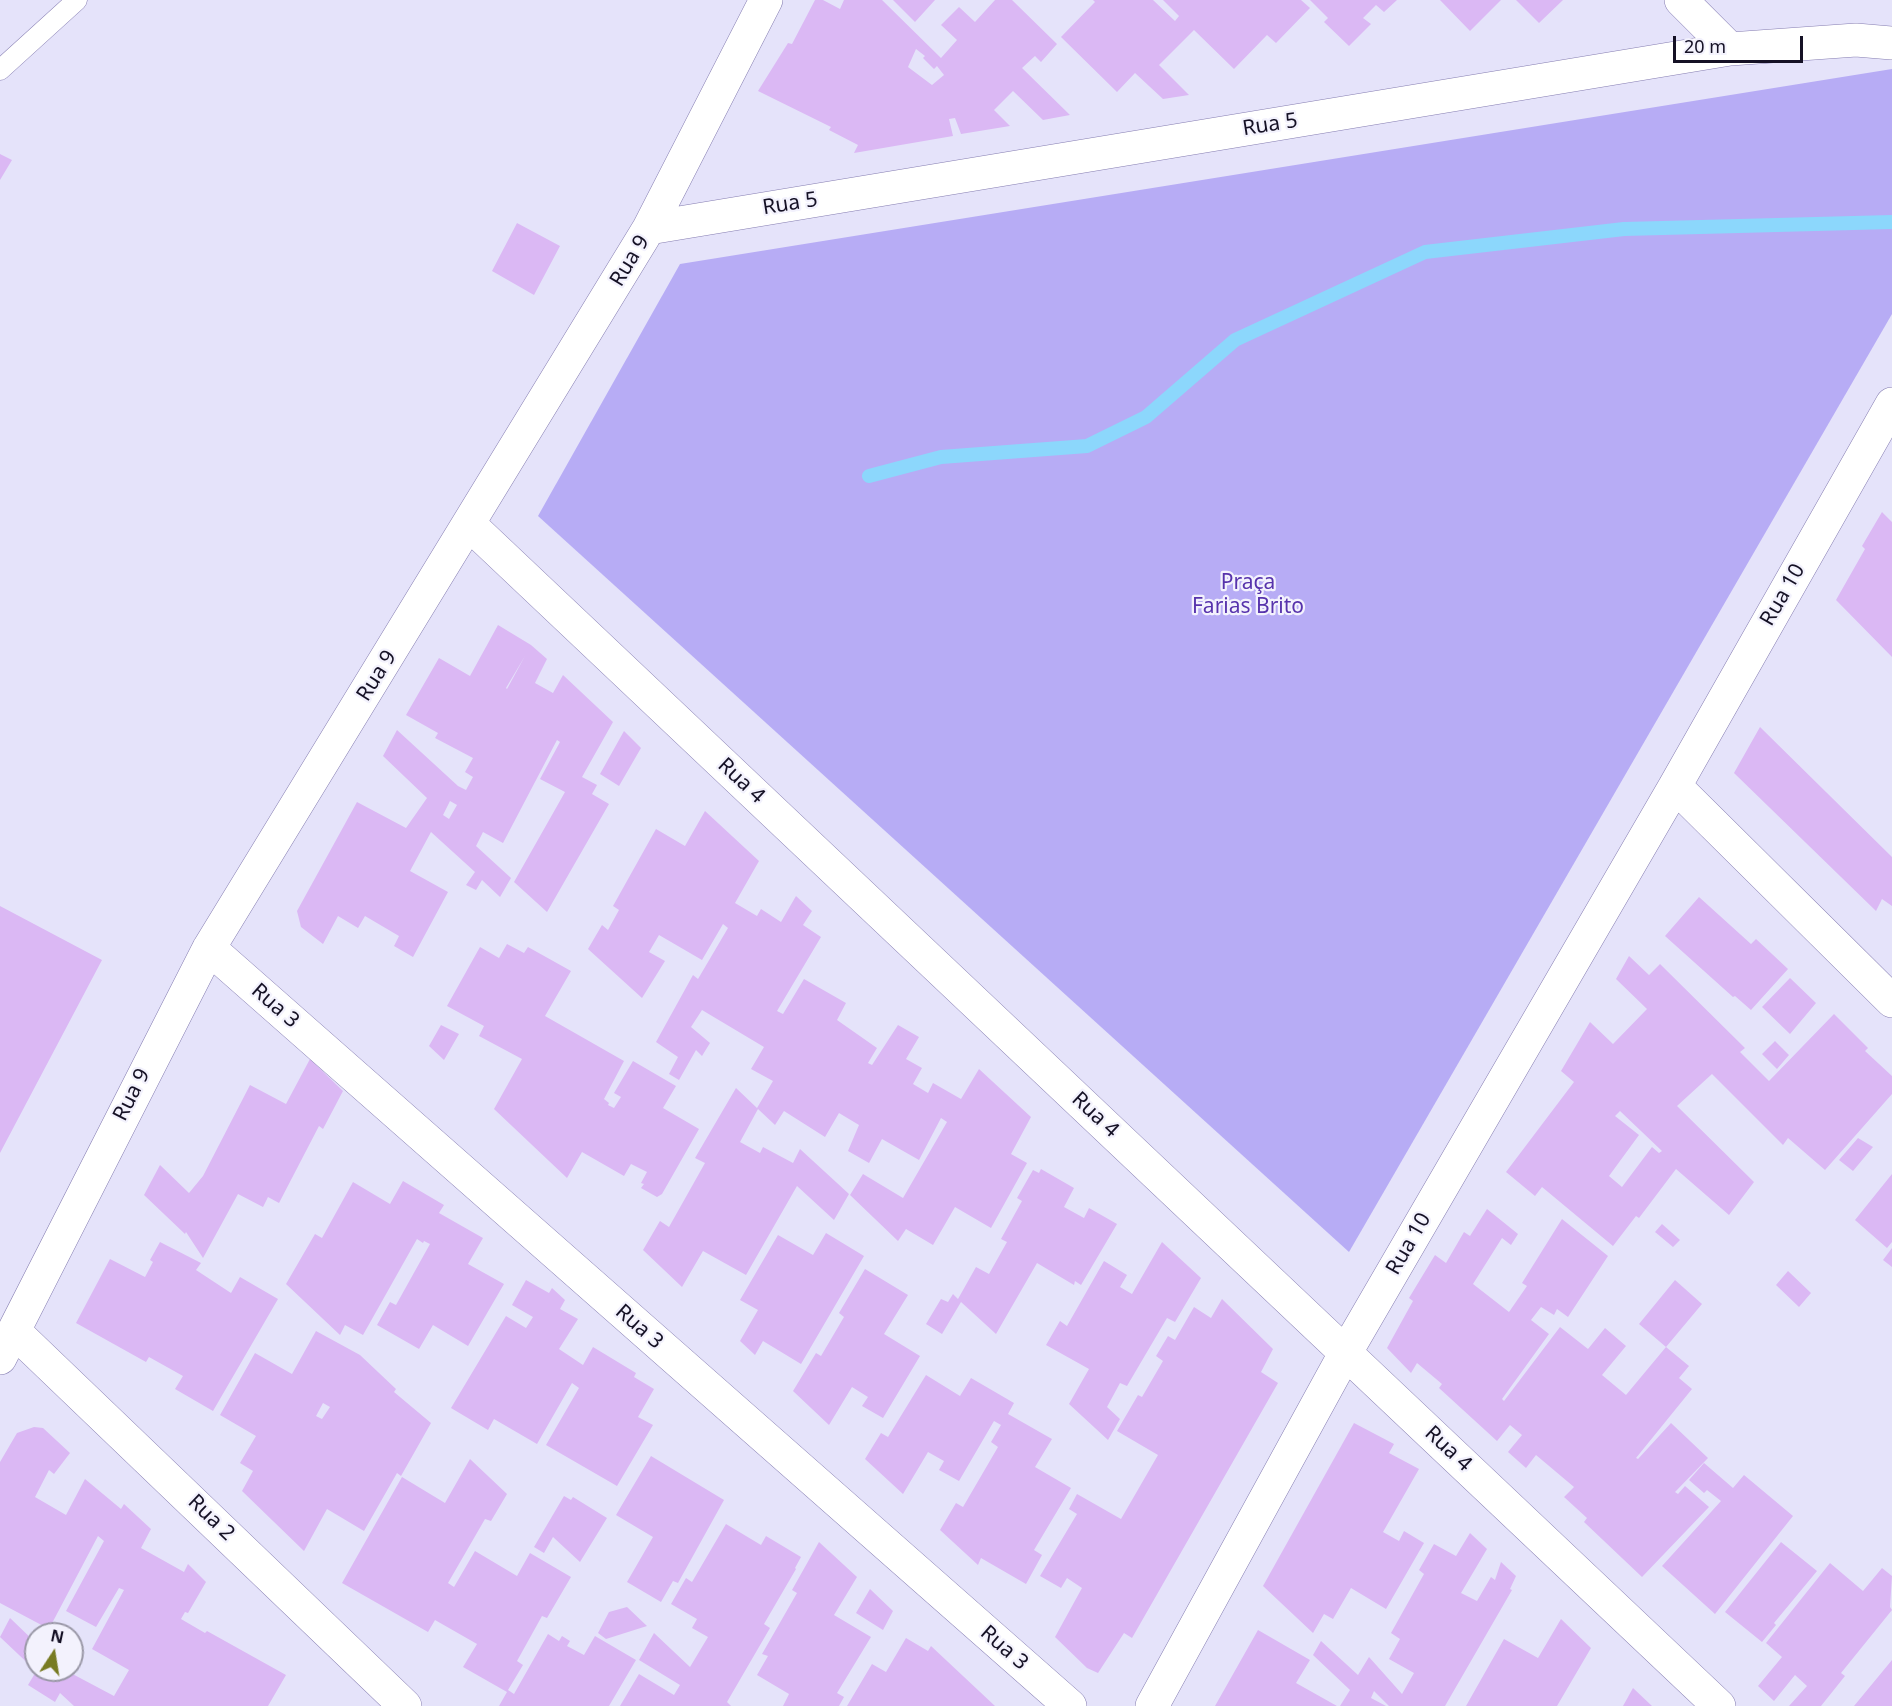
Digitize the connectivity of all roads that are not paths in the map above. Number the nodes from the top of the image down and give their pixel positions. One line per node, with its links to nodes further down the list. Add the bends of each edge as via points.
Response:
1 (77, 0): 6 (lane)
2 (766, 0): 7 (street, Rua 9)
3 (1681, 0): 5 (street)
4 (1892, 43): 5 (street, Rua 5, via 1856,40)
5 (1730, 49): 7 (street, Rua 5)
6 (0, 70)
7 (649, 228): 9 (street, Rua 9)
8 (1892, 404): 10 (street, Rua 10)
9 (470, 525): 11 (street, Rua 9); 14 (street, Rua 4)
10 (1675, 786): 12 (street); 14 (street, Rua 10)
11 (209, 948): 13 (street, Rua 9); 16 (street, Rua 3)
12 (1892, 1001)
13 (5, 1335): 15 (street, Rua 2)
14 (1346, 1352): 17 (street, Rua 10); 18 (street, Rua 4)
15 (405, 1706)
16 (1070, 1706)
17 (1152, 1706)
18 (1719, 1706)

